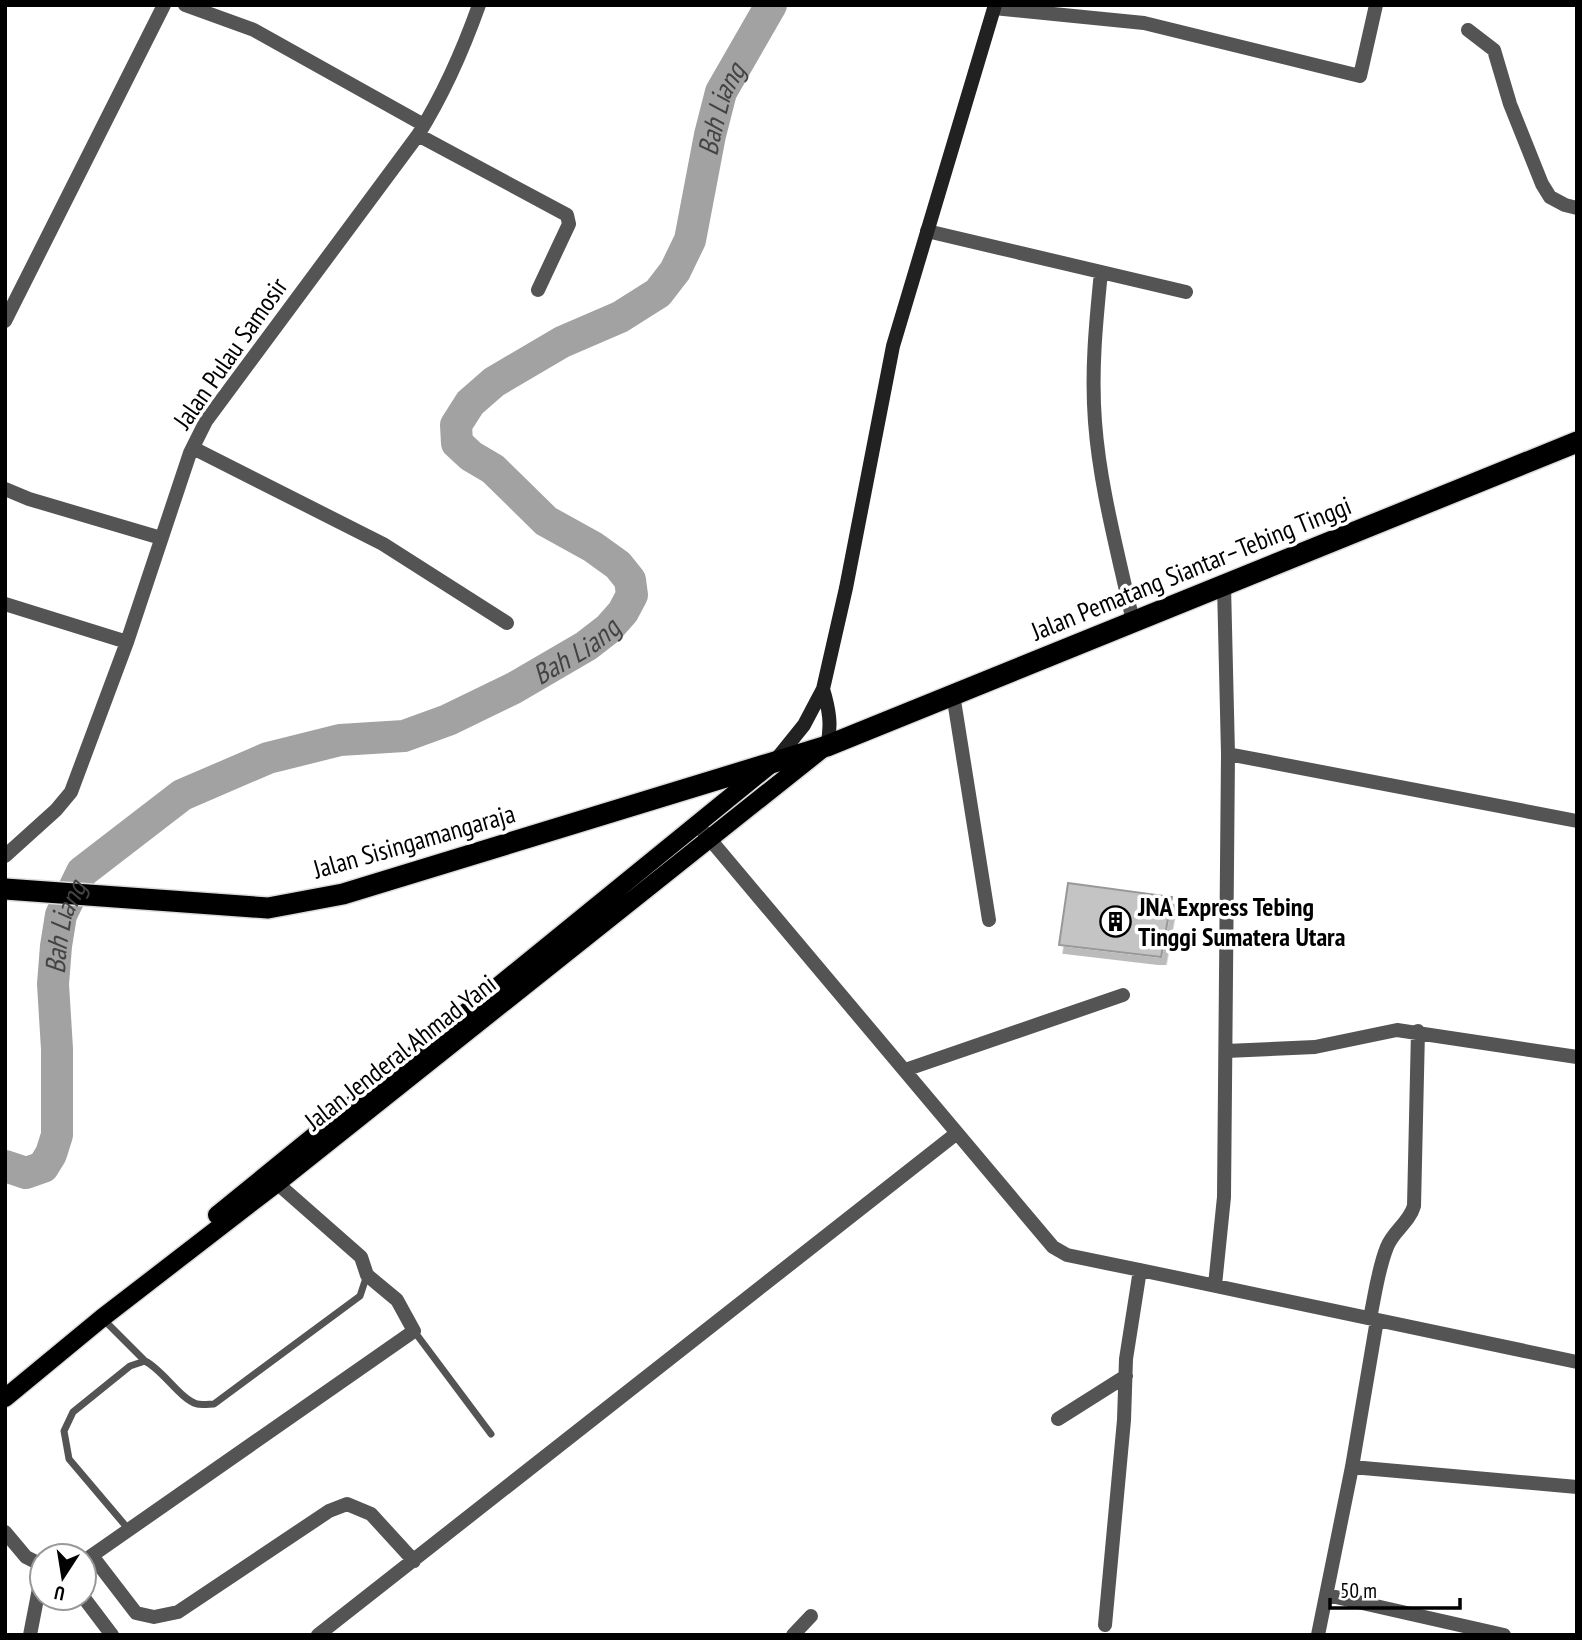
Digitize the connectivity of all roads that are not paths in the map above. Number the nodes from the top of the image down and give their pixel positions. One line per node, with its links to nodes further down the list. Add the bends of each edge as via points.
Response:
1 (163, 5): 13 (street)
2 (185, 5): 7 (street, via 254,30)
3 (479, 5): 7 (street, Jalan Pulau Samosir)
4 (1376, 5): 5 (street, via 1360,76 1144,23)
5 (994, 7): 9 (street)
6 (1468, 30): 8 (street, via 1494,50 1542,184 1550,197)
7 (421, 130): 11 (street, via 567,215 569,224); 15 (street, Jalan Pulau Samosir, via 206,421)
8 (1577, 208)
9 (927, 231): 10 (street); 23 (street, via 893,346)
10 (1101, 272): 12 (street); 20 (street, via 1093,356 1095,422 1102,478)
11 (538, 290)
12 (1186, 292)
13 (5, 321)
14 (1577, 442): 18 (highway, Jalan Pematang Siantar–Tebing Tinggi)
15 (192, 448): 17 (street, Jalan Pulau Samosir); 21 (street, via 383,544)
16 (5, 489): 17 (street)
17 (161, 538): 22 (street, Jalan Pulau Samosir)
18 (1224, 585): 20 (highway, Jalan Pematang Siantar–Tebing Tinggi); 26 (street)
19 (5, 604): 22 (street)
20 (1133, 622): 24 (highway, Jalan Pematang Siantar–Tebing Tinggi)
21 (507, 623)
22 (127, 642): 31 (street, Jalan Pulau Samosir, via 71,792)
23 (823, 689): 25 (street, via 830,713); 27 (street, via 804,725)
24 (953, 694): 25 (highway, Jalan Pematang Siantar–Tebing Tinggi); 33 (street)
25 (827, 746): 27 (highway, Jalan Sisingamangaraja); 30 (main road, Jalan Jenderal Ahmad Yani)
26 (1228, 754): 28 (street); 36 (street)
27 (775, 761): 29 (main road, Jalan Jenderal Ahmad Yani); 32 (highway, Jalan Sisingamangaraja, via 343,894 268,908)
28 (1577, 821)
29 (698, 825): 30 (street); 40 (main road, Jalan Jenderal Ahmad Yani)
30 (711, 840): 38 (street); 40 (main road, Jalan Jenderal Ahmad Yani)
31 (5, 856)
32 (5, 889)
33 (989, 920)
34 (1123, 995): 38 (street)
35 (1418, 1031): 36 (street, via 1397,1030 1315,1047); 37 (street); 45 (street, via 1414,1206 1386,1248)
36 (1226, 1051): 43 (street, via 1224,1198)
37 (1577, 1057)
38 (905, 1070): 39 (street)
39 (957, 1133): 41 (street, via 1053,1247 1068,1255); 60 (street)
40 (272, 1179): 42 (street, via 361,1257); 44 (main road, Jalan Jenderal Ahmad Yani)
41 (1140, 1270): 43 (street); 49 (street)
42 (367, 1275): 46 (street, via 397,1300); 47 (lane, via 360,1296 215,1404 197,1404)
43 (1215, 1285): 45 (street)
44 (100, 1315): 47 (lane); 50 (main road, Jalan Jenderal Ahmad Yani); 51 (main road, Jalan Jenderal Ahmad Yani)
45 (1373, 1319): 48 (street); 54 (street)
46 (414, 1331): 53 (lane); 56 (street)
47 (145, 1361): 56 (lane, via 130,1366 73,1412 64,1432 69,1459)
48 (1577, 1362)
49 (1126, 1376): 52 (street); 66 (street)
50 (5, 1387)
51 (5, 1398)
52 (1058, 1419)
53 (491, 1434)
54 (1352, 1467): 55 (street); 62 (street)
55 (1577, 1487)
56 (130, 1531): 58 (street)
57 (5, 1532): 59 (street)
58 (98, 1552)
59 (28, 1558)
60 (414, 1561): 61 (street, via 371,1514 347,1504 329,1511 178,1612 154,1617 136,1613); 69 (street)
61 (98, 1570)
62 (1327, 1595): 71 (street); 72 (street)
63 (34, 1612): 67 (street)
64 (95, 1612): 68 (street)
65 (811, 1616): 70 (street)
66 (1105, 1625)
67 (30, 1635)
68 (113, 1635)
69 (318, 1635)
70 (793, 1635)
71 (1318, 1635)
72 (1504, 1635)

